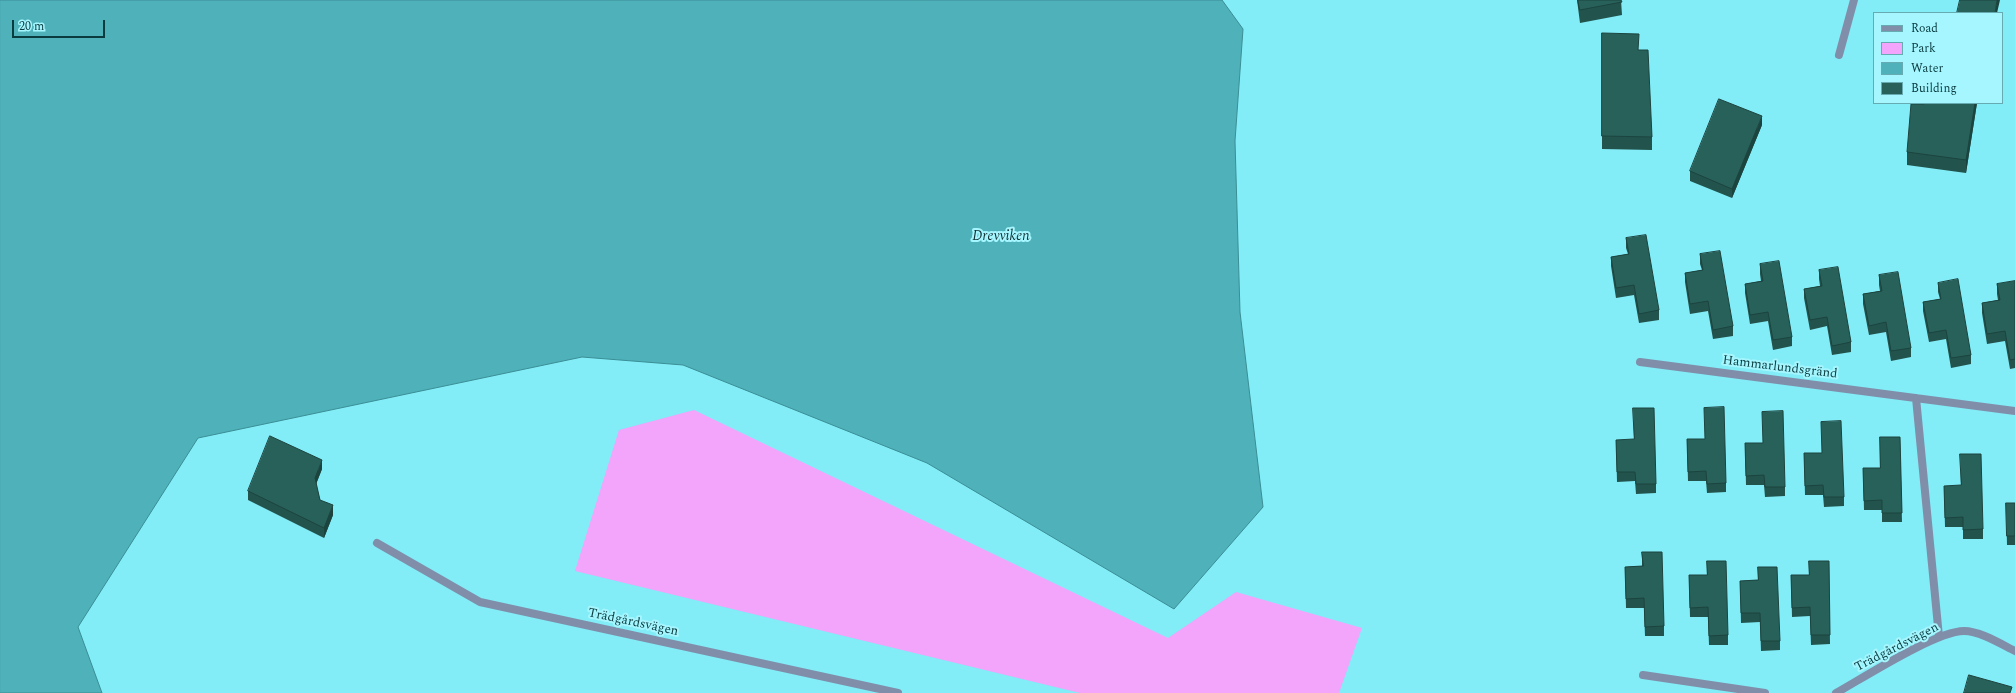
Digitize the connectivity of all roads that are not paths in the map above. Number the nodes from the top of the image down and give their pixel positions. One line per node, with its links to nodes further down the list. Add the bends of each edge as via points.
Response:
1 (1854, 0): 2 (street)
2 (1839, 55)
3 (1640, 362): 4 (street, Hammarlundsgränd)
4 (1916, 398): 5 (street, Hammarlundsgränd); 7 (street)
5 (2015, 411)
6 (377, 543): 10 (street, Trädgårdsvägen, via 480,602)
7 (1939, 637): 8 (street, Trädgårdsvägen, via 1964,631 1990,638); 12 (street, Trädgårdsvägen)
8 (2015, 651)
9 (1643, 675): 11 (street)
10 (898, 693)
11 (1765, 693)
12 (1836, 693)

